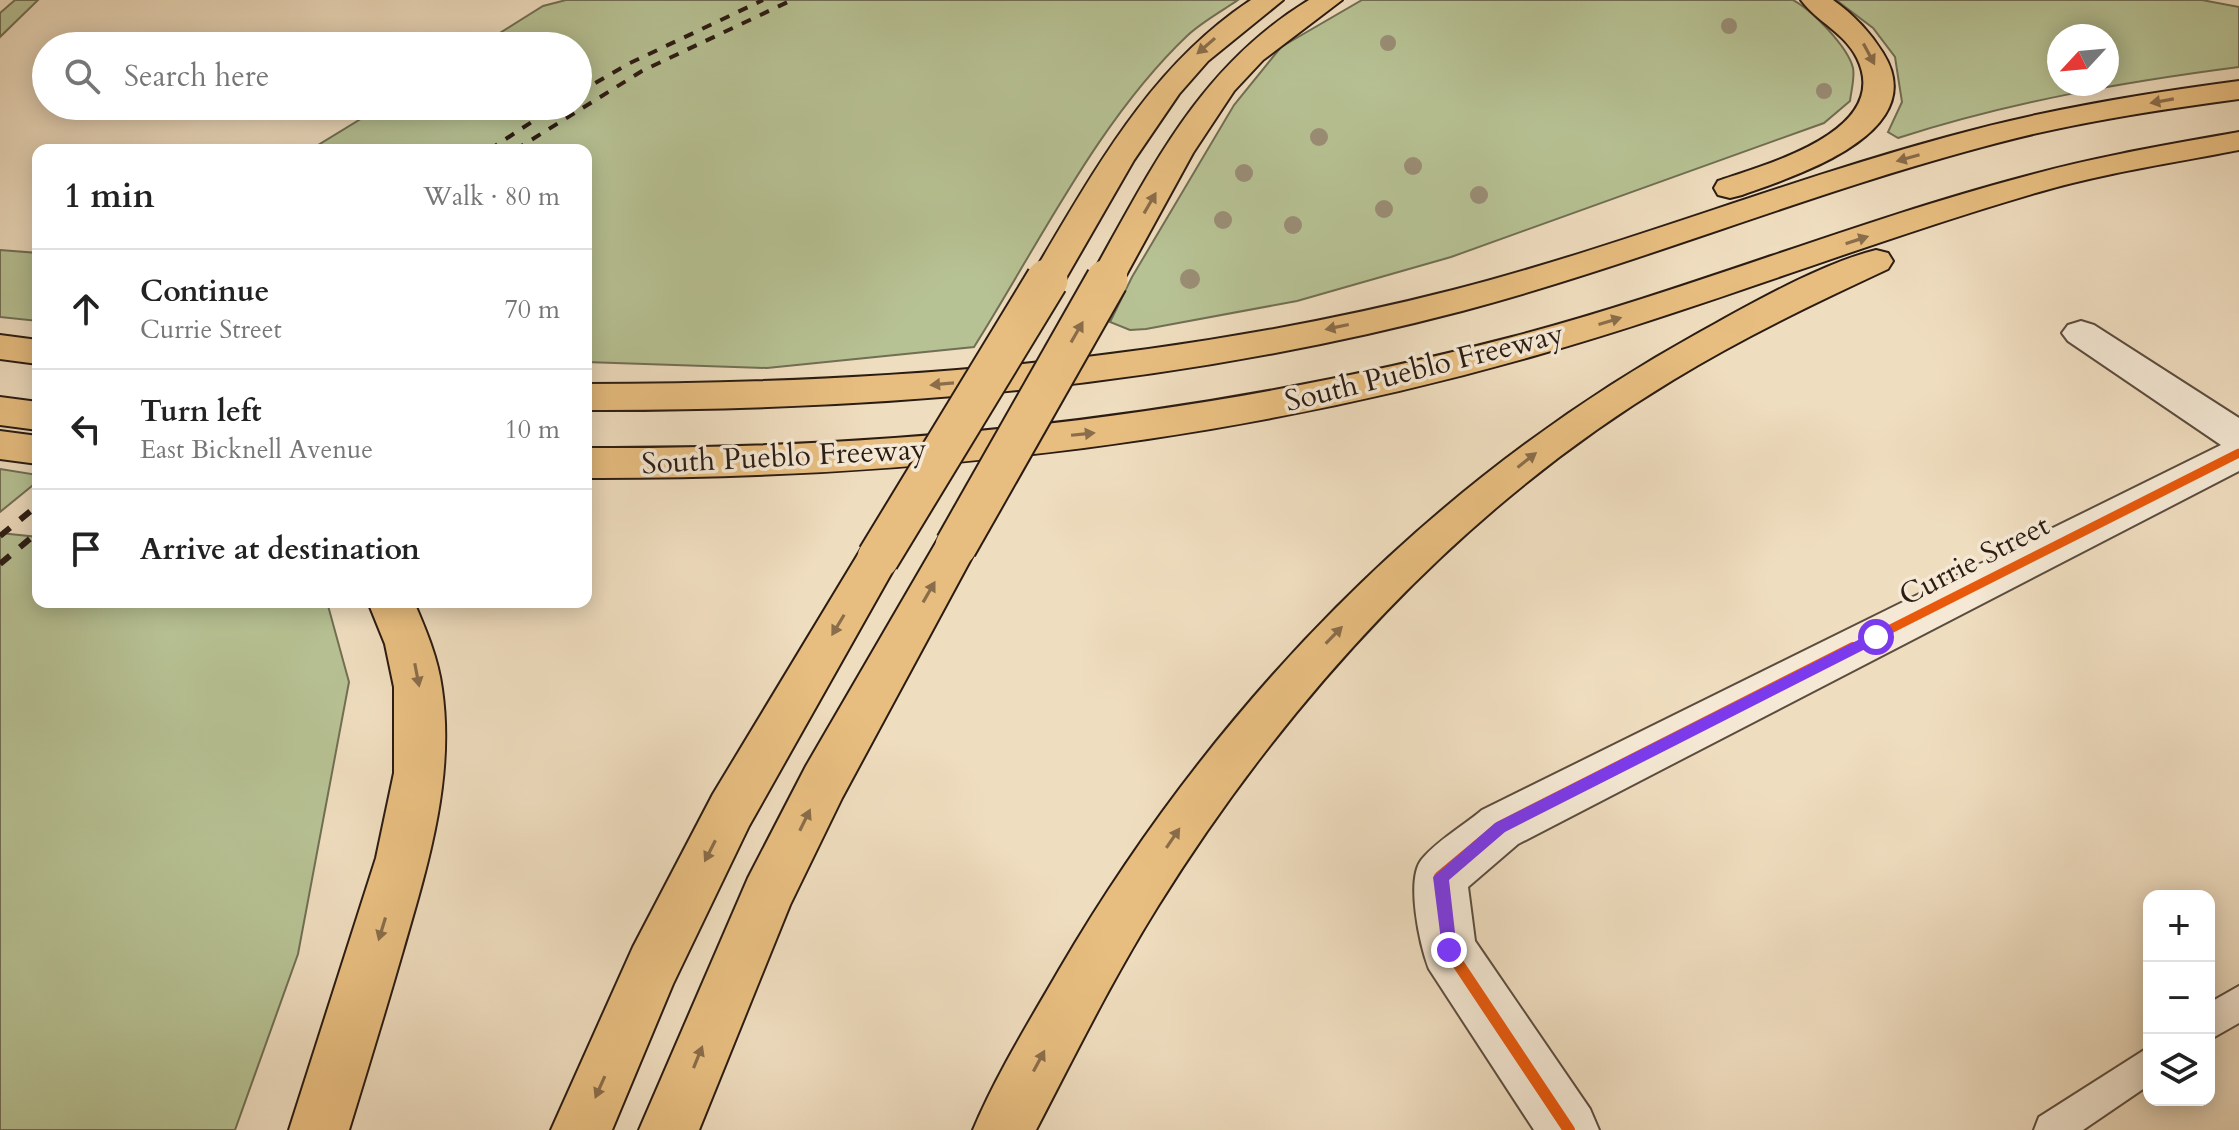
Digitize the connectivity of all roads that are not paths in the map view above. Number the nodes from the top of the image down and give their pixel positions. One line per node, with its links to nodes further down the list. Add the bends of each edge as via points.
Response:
1 (1269, 0): 24 (highway, one-way to 24, bridge, via 1227,27 1154,102 731,810 653,966)
2 (1328, 0): 25 (highway, one-way to 2, bridge, via 767,896 824,782 1201,112 1220,85 1267,39)
3 (1815, 0): 7 (highway, one-way to 7, via 1861,39 1878,71 1876,103 1853,131 1756,179)
4 (2239, 90): 7 (highway, South Pueblo Freeway, one-way to 7, via 2105,110 1960,143 1476,295)
5 (2239, 141): 6 (highway, South Pueblo Freeway)
6 (2190, 149): 18 (highway, South Pueblo Freeway, one-way to 6, via 740,461 977,446 1100,432 1322,395 1522,347 2032,184); 26 (highway, one-way to 6, via 1080,987 1199,800 1314,655 1458,516 1595,410 1747,319 1901,251)
7 (1390, 316): 11 (highway, South Pueblo Freeway, one-way to 11, via 1206,352 992,379 754,395)
8 (2081, 333): 14 (street)
9 (0, 347): 10 (highway)
10 (32, 351)
11 (592, 397)
12 (0, 411): 13 (highway)
13 (32, 415)
14 (2239, 437)
15 (0, 445): 16 (highway)
16 (32, 449)
17 (2239, 453): 27 (street, Currie Street, via 1500,827 1440,877 1449,950)
18 (592, 463)
19 (394, 608): 23 (highway, one-way to 23, via 418,672 424,721 421,774 411,833)
20 (2239, 1003): 21 (lane)
21 (2215, 1019)
22 (2143, 1068): 28 (lane)
23 (319, 1130)
24 (581, 1130)
25 (669, 1130)
26 (1003, 1130)
27 (1569, 1130)
28 (2052, 1130)

